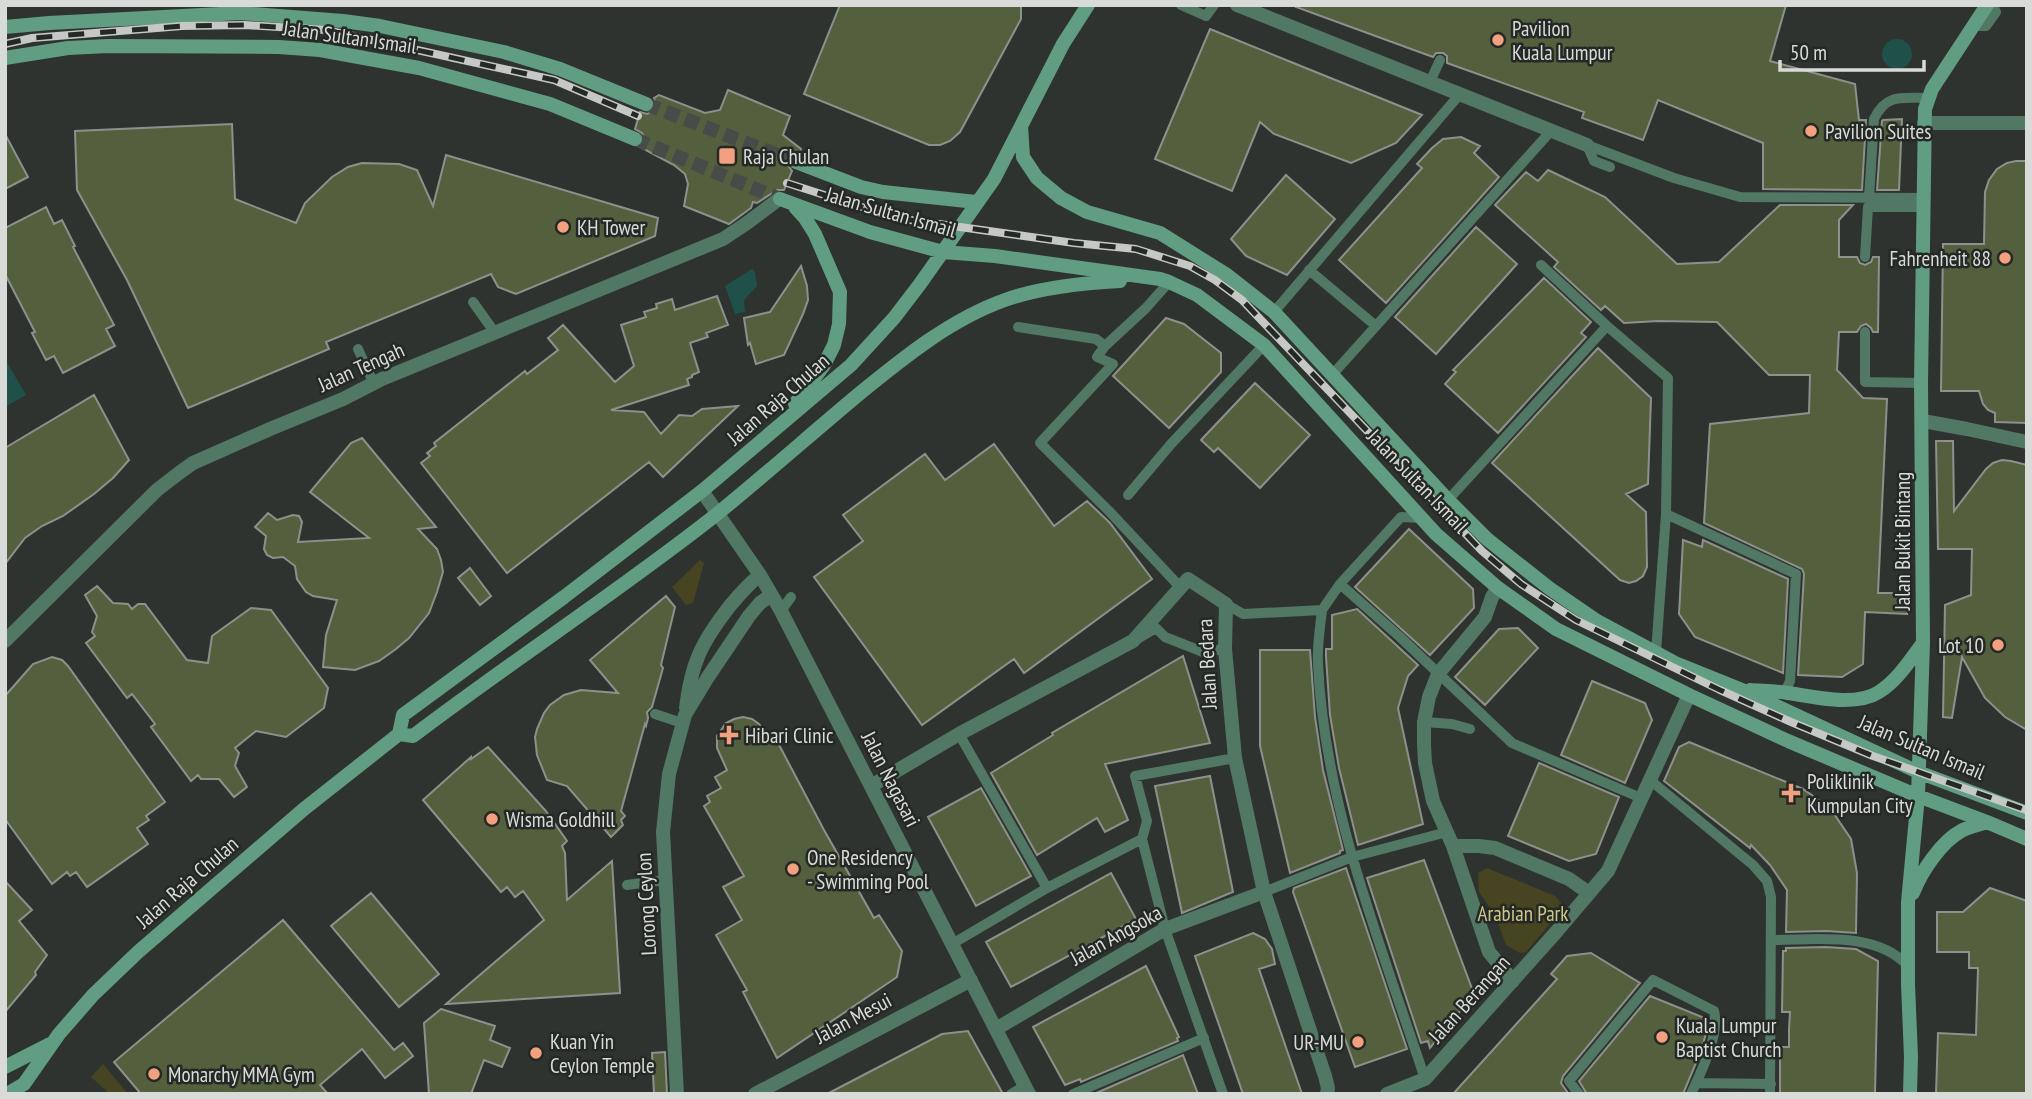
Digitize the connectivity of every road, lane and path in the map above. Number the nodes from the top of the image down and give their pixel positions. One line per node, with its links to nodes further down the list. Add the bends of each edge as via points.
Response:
1 (1088, 5): 15 (main road, Jalan Raja Chulan)
2 (1181, 5): 3 (lane, via 1206,16)
3 (1214, 5)
4 (1237, 5): 9 (street)
5 (1982, 12): 11 (main road, Jalan Bukit Bintang)
6 (5, 27): 12 (main road, Jalan Sultan Ismail, via 240,13 343,21 505,52)
7 (5, 58): 17 (main road, Jalan Sultan Ismail, via 108,46 320,50 419,68 550,104)
8 (1440, 60): 9 (lane)
9 (1430, 82): 10 (street)
10 (1460, 94): 16 (street); 28 (lane)
11 (1928, 98): 13 (main road, Jalan Bukit Bintang); 21 (lane, via 1899,98 1879,108 1874,119)
12 (646, 104)
13 (1924, 123): 14 (street); 24 (main road, Jalan Bukit Bintang)
14 (2027, 123)
15 (1021, 124): 23 (main road, Jalan Raja Chulan, via 994,179); 31 (main road, Jalan Sultan Ismail, via 1023,157 1061,198 1087,212 1160,233 1227,275)
16 (1551, 131): 18 (street); 32 (lane)
17 (635, 139)
18 (1587, 145): 20 (lane, via 1594,161); 21 (lane, via 1740,197)
19 (796, 162): 23 (main road, Jalan Sultan Ismail, via 883,192)
20 (1610, 167)
21 (1869, 198): 24 (lane)
22 (784, 200): 25 (main road, Jalan Sultan Ismail, via 870,232); 36 (street, Jalan Tengah, via 723,239); 44 (main road, via 806,218 836,282 839,324 824,365)
23 (976, 202): 25 (main road, Jalan Raja Chulan)
24 (1923, 202): 26 (lane, via 1868,207); 41 (main road, Jalan Bukit Bintang)
25 (943, 252): 29 (main road, Jalan Sultan Ismail); 44 (main road, Jalan Raja Chulan, via 894,318 851,365)
26 (1865, 257)
27 (1541, 265): 33 (lane)
28 (1309, 270): 31 (lane); 32 (lane)
29 (1165, 280): 37 (main road, Jalan Sultan Ismail, via 1197,295); 38 (lane, via 1146,308); 49 (main road, Jalan Raja Chulan, via 1095,282 1046,290 1006,299 974,314 916,349)
30 (473, 302): 36 (lane)
31 (1274, 312): 40 (main road, Jalan Sultan Ismail)
32 (1376, 326): 40 (lane)
33 (1607, 326): 48 (lane); 50 (lane, via 1668,378)
34 (1018, 327): 38 (lane, via 1096,339)
35 (1864, 332): 41 (lane, via 1865,382)
36 (495, 333): 42 (street, Jalan Tengah)
37 (1264, 345): 47 (lane); 51 (main road, Jalan Sultan Ismail)
38 (1105, 346): 55 (lane, via 1097,357 1113,364 1040,443)
39 (358, 349): 42 (lane)
40 (1332, 375): 48 (main road, Jalan Sultan Ismail)
41 (1921, 383): 43 (main road, Jalan Bukit Bintang)
42 (374, 384): 61 (street, Jalan Tengah, via 179,472)
43 (1923, 421): 45 (street); 63 (main road, Jalan Bukit Bintang)
44 (769, 434): 46 (main road, Jalan Raja Chulan)
45 (2027, 442)
46 (702, 491): 49 (street, Jalan Nagasari); 74 (main road, Jalan Raja Chulan, via 403,715)
47 (1128, 495)
48 (1448, 500): 65 (main road, Jalan Sultan Ismail, via 1487,539 1549,588)
49 (717, 513): 52 (street, Jalan Nagasari); 74 (main road, Jalan Raja Chulan, via 413,736)
50 (1666, 513): 65 (lane); 68 (lane, via 1796,574)
51 (1424, 521): 53 (lane, via 1401,517); 54 (main road, Jalan Sultan Ismail)
52 (760, 575): 56 (street, Jalan Nagasari); 71 (street, Lorong Ceylon, via 747,584 704,643 694,662)
53 (1340, 584): 59 (lane); 66 (lane)
54 (1496, 585): 66 (street, via 1485,617); 69 (main road, Jalan Sultan Ismail, via 1556,629)
55 (1181, 588): 58 (street, Jalan Bedara, via 1188,579); 62 (street, Jalan Bedara)
56 (771, 595): 60 (street, Jalan Nagasari); 71 (street, Lorong Ceylon, via 749,616)
57 (791, 597): 60 (lane)
58 (1226, 604): 59 (lane, via 1243,614); 64 (street, Jalan Bedara)
59 (1322, 610): 88 (lane, via 1318,660 1322,713)
60 (781, 611): 79 (street, Jalan Nagasari)
61 (5, 641)
62 (1133, 641): 64 (lane, via 1156,628 1165,637 1203,652); 75 (street, Jalan Bedara)
63 (1923, 643): 68 (main road, via 1899,675 1865,699); 77 (main road, Jalan Bukit Bintang)
64 (1225, 649): 76 (street, Jalan Bedara)
65 (1656, 653): 67 (main road, Jalan Sultan Ismail)
66 (1438, 674): 72 (street); 81 (lane, via 1511,743)
67 (1742, 690): 68 (main road); 77 (main road, Jalan Sultan Ismail)
68 (1786, 692)
69 (1689, 695): 78 (street, Jalan Berangan); 80 (main road, Jalan Sultan Ismail)
70 (654, 714): 71 (lane)
71 (684, 719): 89 (street, Lorong Ceylon, via 665,803)
72 (1424, 722): 73 (lane); 84 (street, via 1425,763 1433,801)
73 (1470, 729)
74 (399, 734): 103 (main road, Jalan Raja Chulan, via 165,928 93,995)
75 (959, 734): 79 (street, Jalan Bedara); 91 (lane)
76 (1235, 758): 85 (lane, via 1135,776 1147,821); 92 (street, Jalan Bedara)
77 (1918, 772): 80 (main road, Jalan Bukit Bintang); 82 (main road, Jalan Sultan Ismail)
78 (1650, 780): 81 (street, Jalan Berangan); 96 (lane, via 1762,874 1771,897)
79 (871, 786): 97 (street, Jalan Nagasari)
80 (1918, 796): 83 (main road, Jalan Sultan Ismail); 94 (main road, Jalan Bukit Bintang)
81 (1641, 798): 93 (street, Jalan Berangan, via 1608,871)
82 (2027, 813)
83 (1987, 822): 86 (main road, Jalan Sultan Ismail); 94 (main road, via 1961,831 1947,842 1929,863)
84 (1447, 832): 87 (street); 88 (lane)
85 (1142, 839): 91 (lane); 95 (lane)
86 (2027, 839)
87 (1453, 846): 93 (street, via 1495,848 1569,879); 100 (street, via 1489,952)
88 (1352, 856): 92 (lane); 105 (lane)
89 (665, 880): 90 (lane); 111 (street, Lorong Ceylon)
90 (627, 885)
91 (1047, 888): 97 (lane)
92 (1264, 892): 95 (street, Jalan Angsoka); 116 (street, Jalan Bedara)
93 (1589, 893): 100 (street, Jalan Berangan)
94 (1908, 902): 98 (main road, Jalan Bukit Bintang)
95 (1165, 929): 101 (street, Jalan Angsoka); 102 (lane)
96 (1772, 940): 98 (lane, via 1863,942 1883,947); 108 (lane)
97 (952, 944): 99 (street, Jalan Nagasari)
98 (1908, 966): 119 (main road, Jalan Bukit Bintang)
99 (971, 980): 101 (street, Jalan Nagasari); 112 (street, Jalan Mesui)
100 (1513, 981): 105 (street, Jalan Berangan)
101 (996, 1029): 109 (street, Jalan Nagasari)
102 (1204, 1038): 114 (lane); 115 (lane)
103 (51, 1043): 104 (main road); 106 (main road, Jalan Raja Chulan)
104 (5, 1068)
105 (1425, 1079): 117 (street, Jalan Berangan)
106 (24, 1089): 110 (main road, Jalan Raja Chulan)
107 (1693, 1089): 108 (lane); 118 (lane, via 1717,1021 1714,1011 1653,980 1569,1081)
108 (1771, 1089)
109 (1027, 1090): 113 (lane)
110 (6, 1094)
111 (677, 1094)
112 (755, 1094)
113 (1011, 1094)
114 (1073, 1094)
115 (1223, 1094)
116 (1327, 1094)
117 (1387, 1094)
118 (1578, 1094)
119 (1910, 1094)

